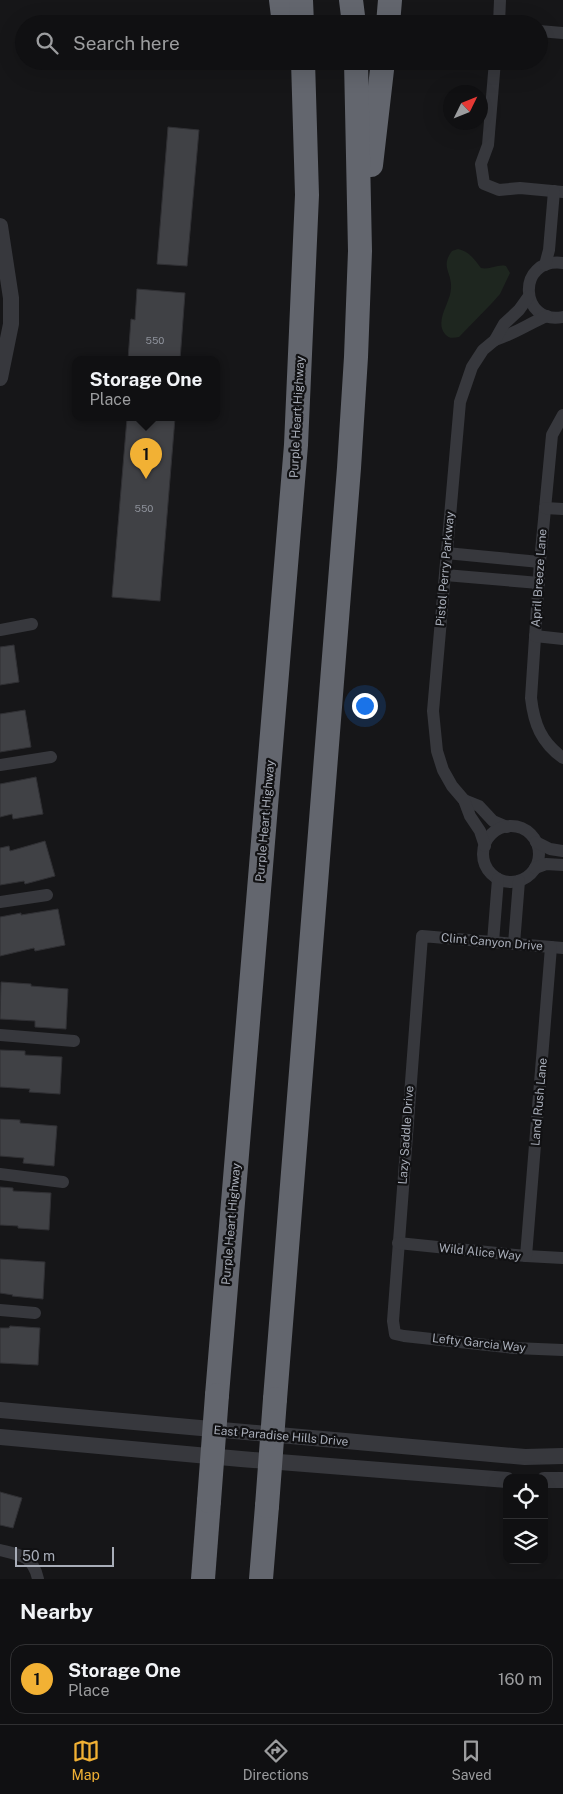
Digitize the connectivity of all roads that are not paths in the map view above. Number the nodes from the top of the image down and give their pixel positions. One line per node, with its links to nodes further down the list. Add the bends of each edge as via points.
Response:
1 (281, 0): 6 (highway)
2 (301, 0): 7 (highway)
3 (351, 0): 8 (highway)
4 (390, 0): 9 (highway)
5 (500, 0): 10 (street)
6 (283, 15)
7 (302, 15)
8 (353, 15)
9 (389, 15)
10 (499, 15)
11 (548, 32): 12 (street)
12 (563, 33)
13 (287, 70): 30 (highway, via 294,250)
14 (303, 70): 30 (highway, Purple Heart Highway, via 307,195)
15 (356, 70): 20 (highway)
16 (382, 70): 20 (highway)
17 (494, 70): 18 (street, via 488,145 481,164 484,184 499,190)
18 (558, 191): 22 (street)
19 (0, 226): 24 (street)
20 (360, 251): 79 (highway, bridge, via 349,468)
21 (563, 264): 22 (street)
22 (545, 265): 23 (street, via 532,276)
23 (529, 296): 25 (street, via 534,308); 27 (street, Pistol Perry Parkway, via 504,324)
24 (6, 299): 28 (street, via 11,324)
25 (546, 316): 26 (street); 27 (street, Pistol Perry Parkway)
26 (563, 317)
27 (495, 340): 33 (street, Pistol Perry Parkway, via 483,350 472,367 460,402)
28 (0, 378)
29 (563, 415): 31 (street, April Breeze Lane, via 552,435)
30 (296, 445): 78 (highway, Purple Heart Highway, bridge)
31 (545, 508): 32 (street); 34 (street, April Breeze Lane)
32 (563, 509)
33 (446, 553): 34 (street); 35 (street, Pistol Perry Parkway)
34 (540, 562): 36 (street, April Breeze Lane)
35 (445, 575): 36 (street); 44 (street, Pistol Perry Parkway, via 433,711 436,751 452,786)
36 (539, 583): 39 (street, April Breeze Lane)
37 (32, 624): 38 (street)
38 (0, 630)
39 (535, 636): 40 (street); 42 (street, April Breeze Lane, via 533,714 545,742)
40 (563, 639)
41 (52, 757): 43 (street)
42 (563, 758)
43 (0, 766)
44 (464, 800): 45 (street, Pistol Perry Parkway, via 479,806 493,821); 47 (street, Pistol Perry Parkway)
45 (507, 827): 46 (street, via 521,828); 47 (street, via 494,832)
46 (536, 842): 48 (street); 50 (street, via 539,856)
47 (484, 846): 51 (street, via 485,863)
48 (563, 851)
49 (563, 865): 50 (street, via 546,864)
50 (535, 868): 52 (street)
51 (498, 879): 52 (street); 56 (street)
52 (519, 881): 57 (street)
53 (47, 895): 54 (street)
54 (0, 902)
55 (422, 936): 56 (street, Clint Canyon Drive); 63 (street, Lazy Saddle Drive)
56 (493, 942): 57 (street, Clint Canyon Drive)
57 (514, 944): 58 (street, Clint Canyon Drive)
58 (557, 948): 64 (street, Land Rush Lane)
59 (0, 1035): 60 (street)
60 (74, 1041)
61 (0, 1174): 62 (street)
62 (63, 1182)
63 (398, 1243): 64 (street, Wild Alice Way); 68 (street, Lazy Saddle Drive)
64 (526, 1256): 65 (street, Wild Alice Way)
65 (563, 1258)
66 (0, 1310): 67 (street)
67 (36, 1313)
68 (395, 1334): 69 (street, Lefty Garcia Way, via 514,1348)
69 (563, 1350)
70 (0, 1410): 72 (street, East Paradise Hills Drive, via 524,1457)
71 (0, 1438): 73 (street, East Paradise Hills Drive)
72 (563, 1456)
73 (503, 1480)
74 (548, 1480): 75 (street)
75 (563, 1480)
76 (0, 1550): 77 (street, via 32,1562)
77 (38, 1579)
78 (203, 1579)
79 (261, 1579)

